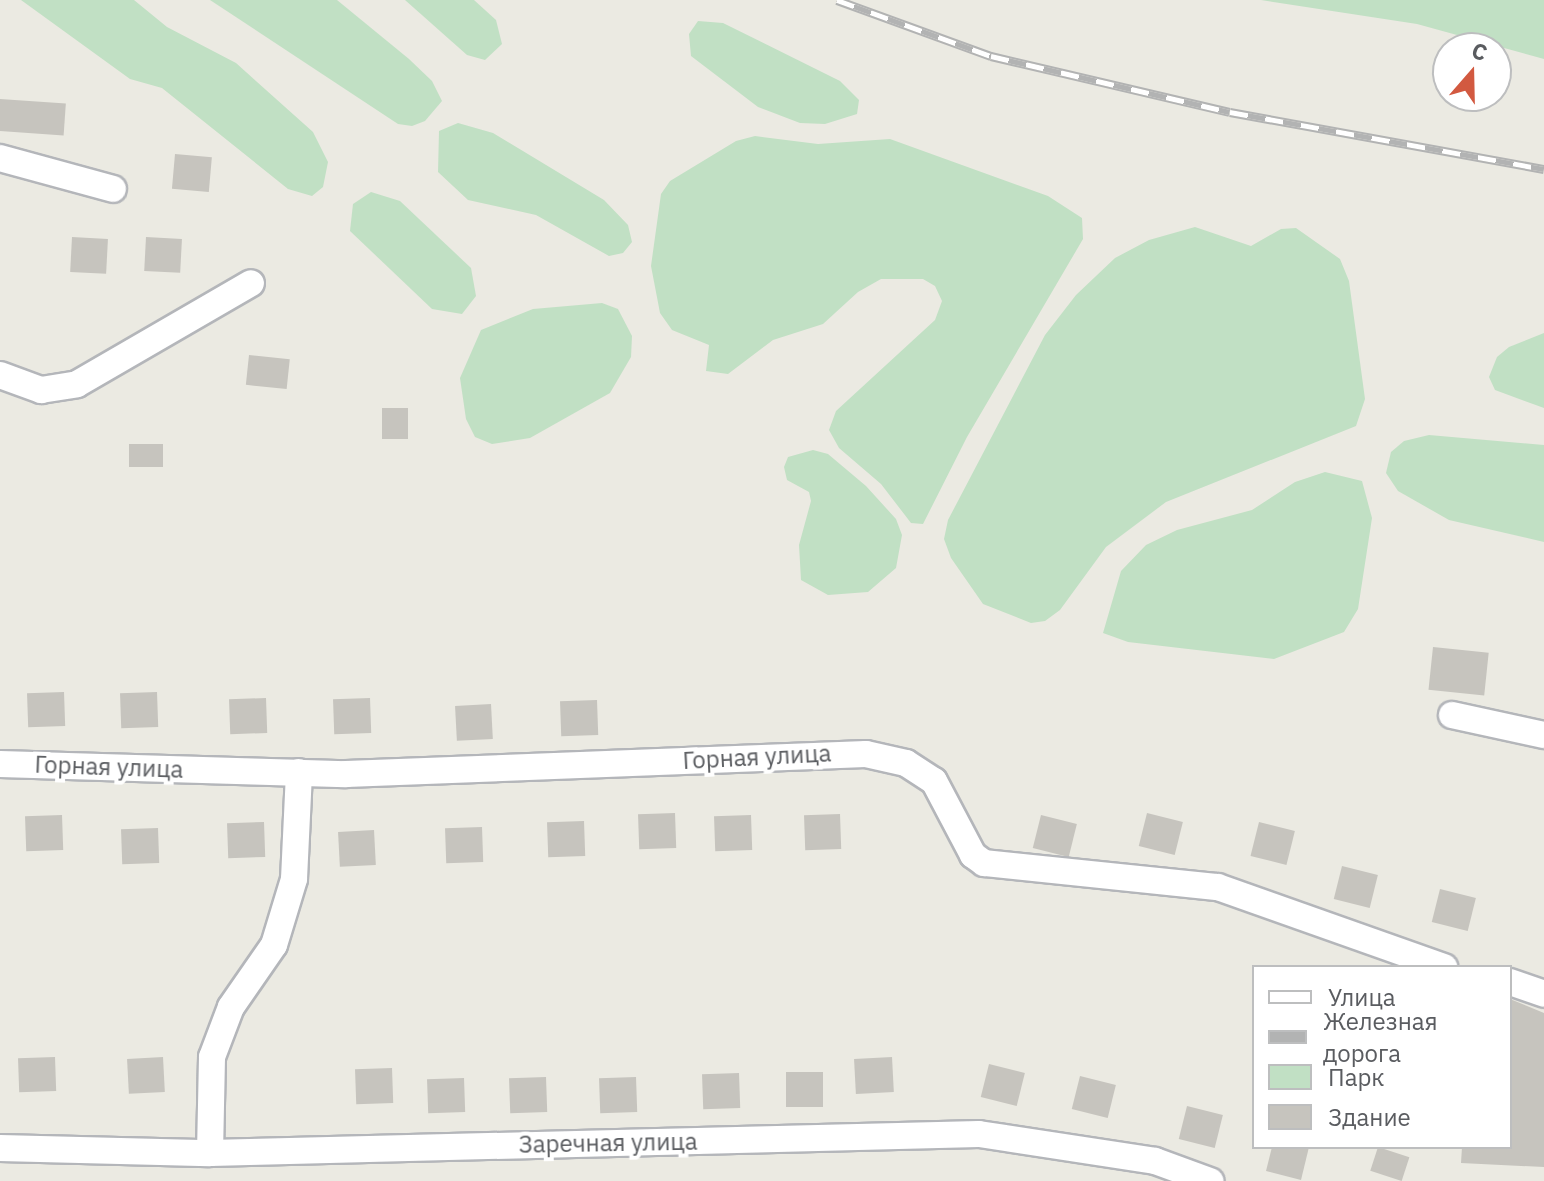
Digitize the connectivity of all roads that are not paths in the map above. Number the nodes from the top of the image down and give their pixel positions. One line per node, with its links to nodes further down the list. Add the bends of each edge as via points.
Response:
1 (0, 158): 2 (street)
2 (113, 189)
3 (251, 283): 4 (street, via 77,384 41,390)
4 (0, 375)
5 (1452, 715): 6 (street)
6 (1544, 735)
7 (0, 764): 8 (street, Горная улица)
8 (299, 772): 9 (street, Горная улица, via 849,753 886,757 934,781 973,855 984,863 1218,887); 13 (street, via 294,879 274,945 231,1007 212,1057)
9 (1438, 965)
10 (1512, 983): 11 (street)
11 (1544, 994)
12 (0, 1148): 13 (street, Заречная улица)
13 (210, 1153): 14 (street, Заречная улица, via 979,1134 1155,1161)
14 (1210, 1181)

